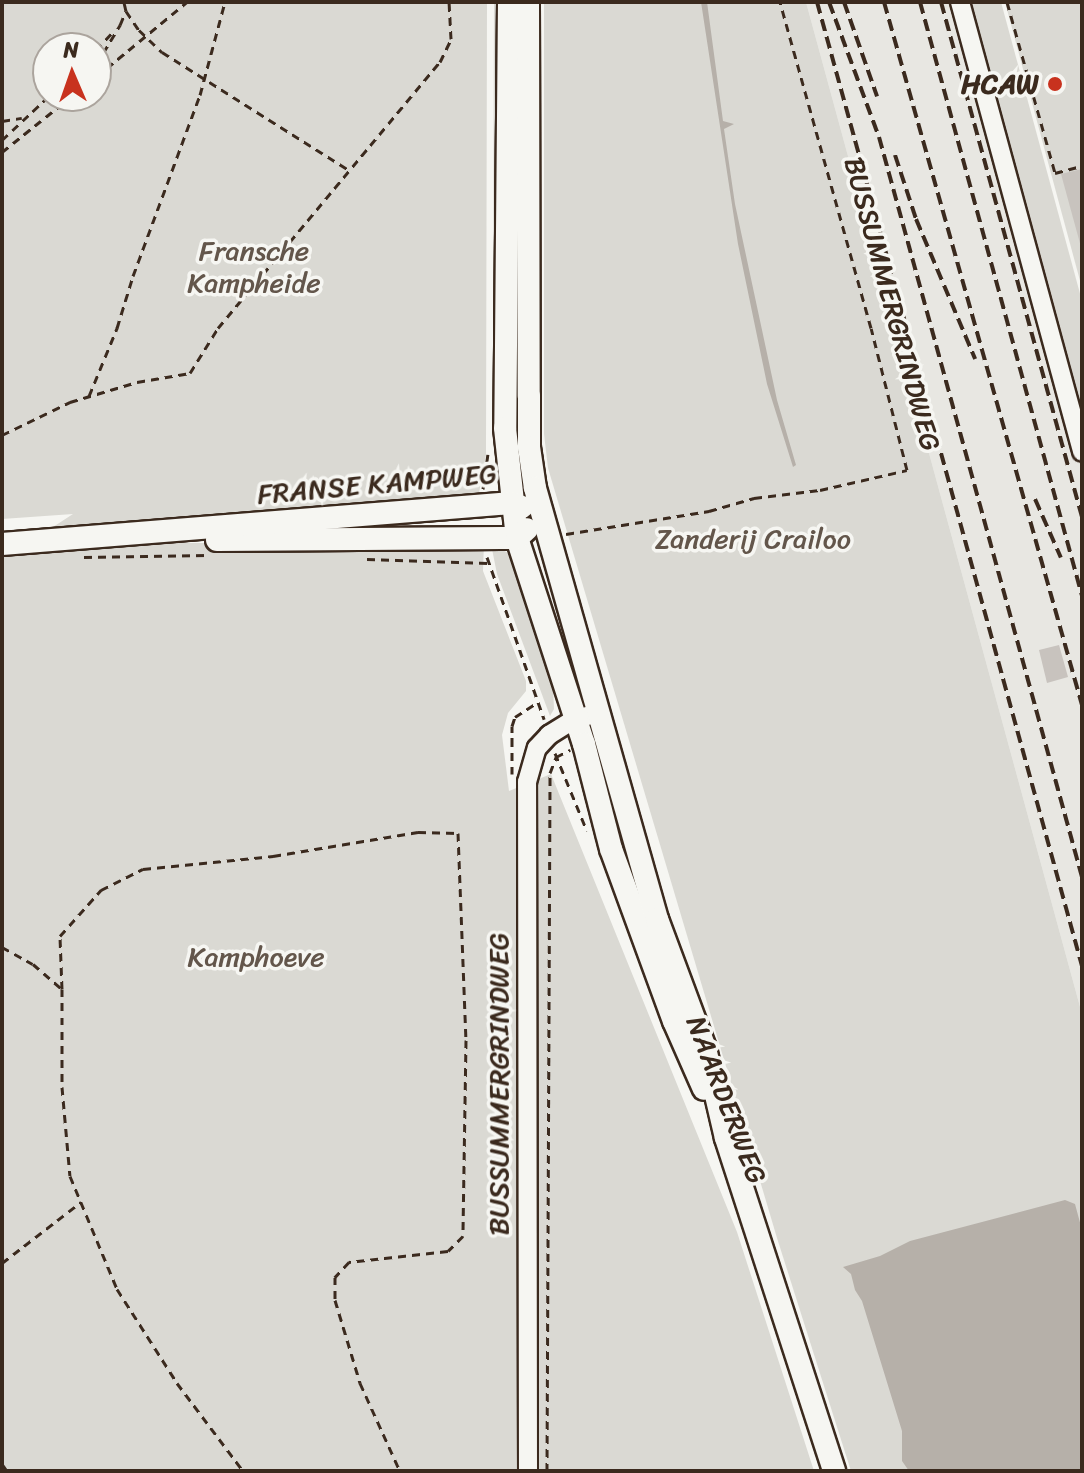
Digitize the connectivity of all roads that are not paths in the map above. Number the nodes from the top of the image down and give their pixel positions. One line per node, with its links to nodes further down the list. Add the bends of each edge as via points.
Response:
1 (509, 2): 4 (main road)
2 (528, 2): 4 (main road)
3 (960, 2): 5 (street)
4 (519, 81): 6 (main road, via 505,428); 7 (main road, via 529,447)
5 (1082, 452)
6 (511, 503): 7 (main road, FRANSE KAMPWEG); 8 (main road, FRANSE KAMPWEG); 9 (main road)
7 (542, 514): 9 (main road); 11 (main road)
8 (88, 538): 9 (main road, FRANSE KAMPWEG); 10 (main road, FRANSE KAMPWEG)
9 (517, 538): 12 (main road)
10 (2, 544)
11 (599, 713): 12 (street, BUSSUMMERGRINDWEG); 13 (main road, NAARDERWEG, via 657,919 705,1048)
12 (575, 719): 13 (main road, NAARDERWEG, via 611,849 674,1021); 14 (street, BUSSUMMERGRINDWEG, via 537,748 527,782)
13 (726, 1138): 15 (main road, NAARDERWEG)
14 (528, 1471)
15 (834, 1471)

